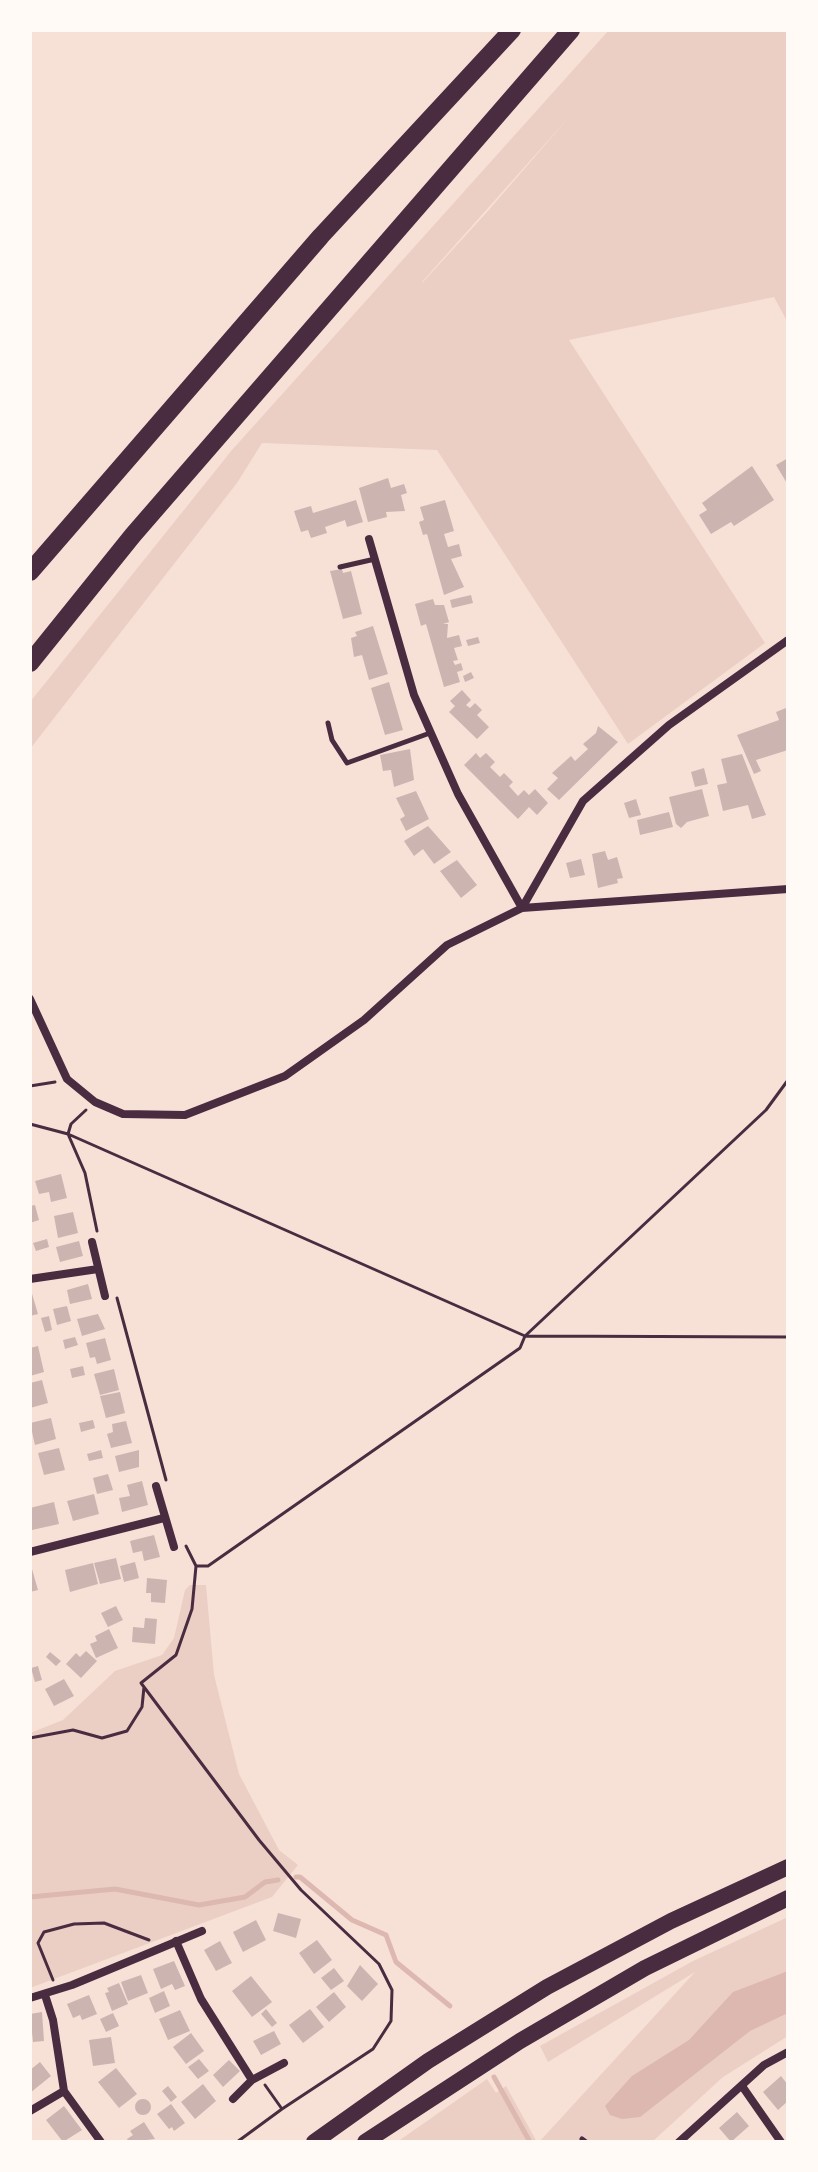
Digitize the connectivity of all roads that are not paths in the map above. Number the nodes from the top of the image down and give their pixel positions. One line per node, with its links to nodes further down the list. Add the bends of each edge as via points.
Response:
1 (512, 30): 6 (highway, via 321,236)
2 (571, 30): 8 (highway, via 133,535)
3 (369, 539): 4 (street)
4 (375, 559): 5 (lane); 10 (street, via 414,695)
5 (340, 567)
6 (30, 572)
7 (788, 640): 12 (street, via 669,725 583,801)
8 (30, 663)
9 (328, 723): 10 (lane, via 347,763)
10 (431, 732): 12 (street, via 458,794)
11 (788, 889): 12 (street)
12 (522, 908): 13 (street, via 447,945 364,1020 285,1076 185,1115 123,1114 95,1102 67,1079)
13 (30, 999)
14 (92, 1242): 15 (street)
15 (98, 1269): 16 (street); 17 (street)
16 (30, 1279)
17 (105, 1296)
18 (156, 1486): 19 (street)
19 (164, 1518): 20 (street); 21 (street)
20 (174, 1547)
21 (30, 1552)
22 (788, 1867): 36 (highway, via 547,1987 428,2061)
23 (788, 1898): 37 (highway, via 645,1968)
24 (202, 1931): 25 (street)
25 (176, 1941): 26 (street); 30 (street, via 201,1999)
26 (45, 1995): 27 (street); 32 (street)
27 (30, 1998)
28 (788, 2052): 31 (street)
29 (284, 2063): 30 (street)
30 (255, 2078): 33 (street)
31 (742, 2086): 38 (street); 39 (street)
32 (64, 2091): 34 (street); 35 (street)
33 (233, 2099)
34 (30, 2111)
35 (101, 2142)
36 (314, 2142)
37 (365, 2142)
38 (679, 2142)
39 (781, 2142)

